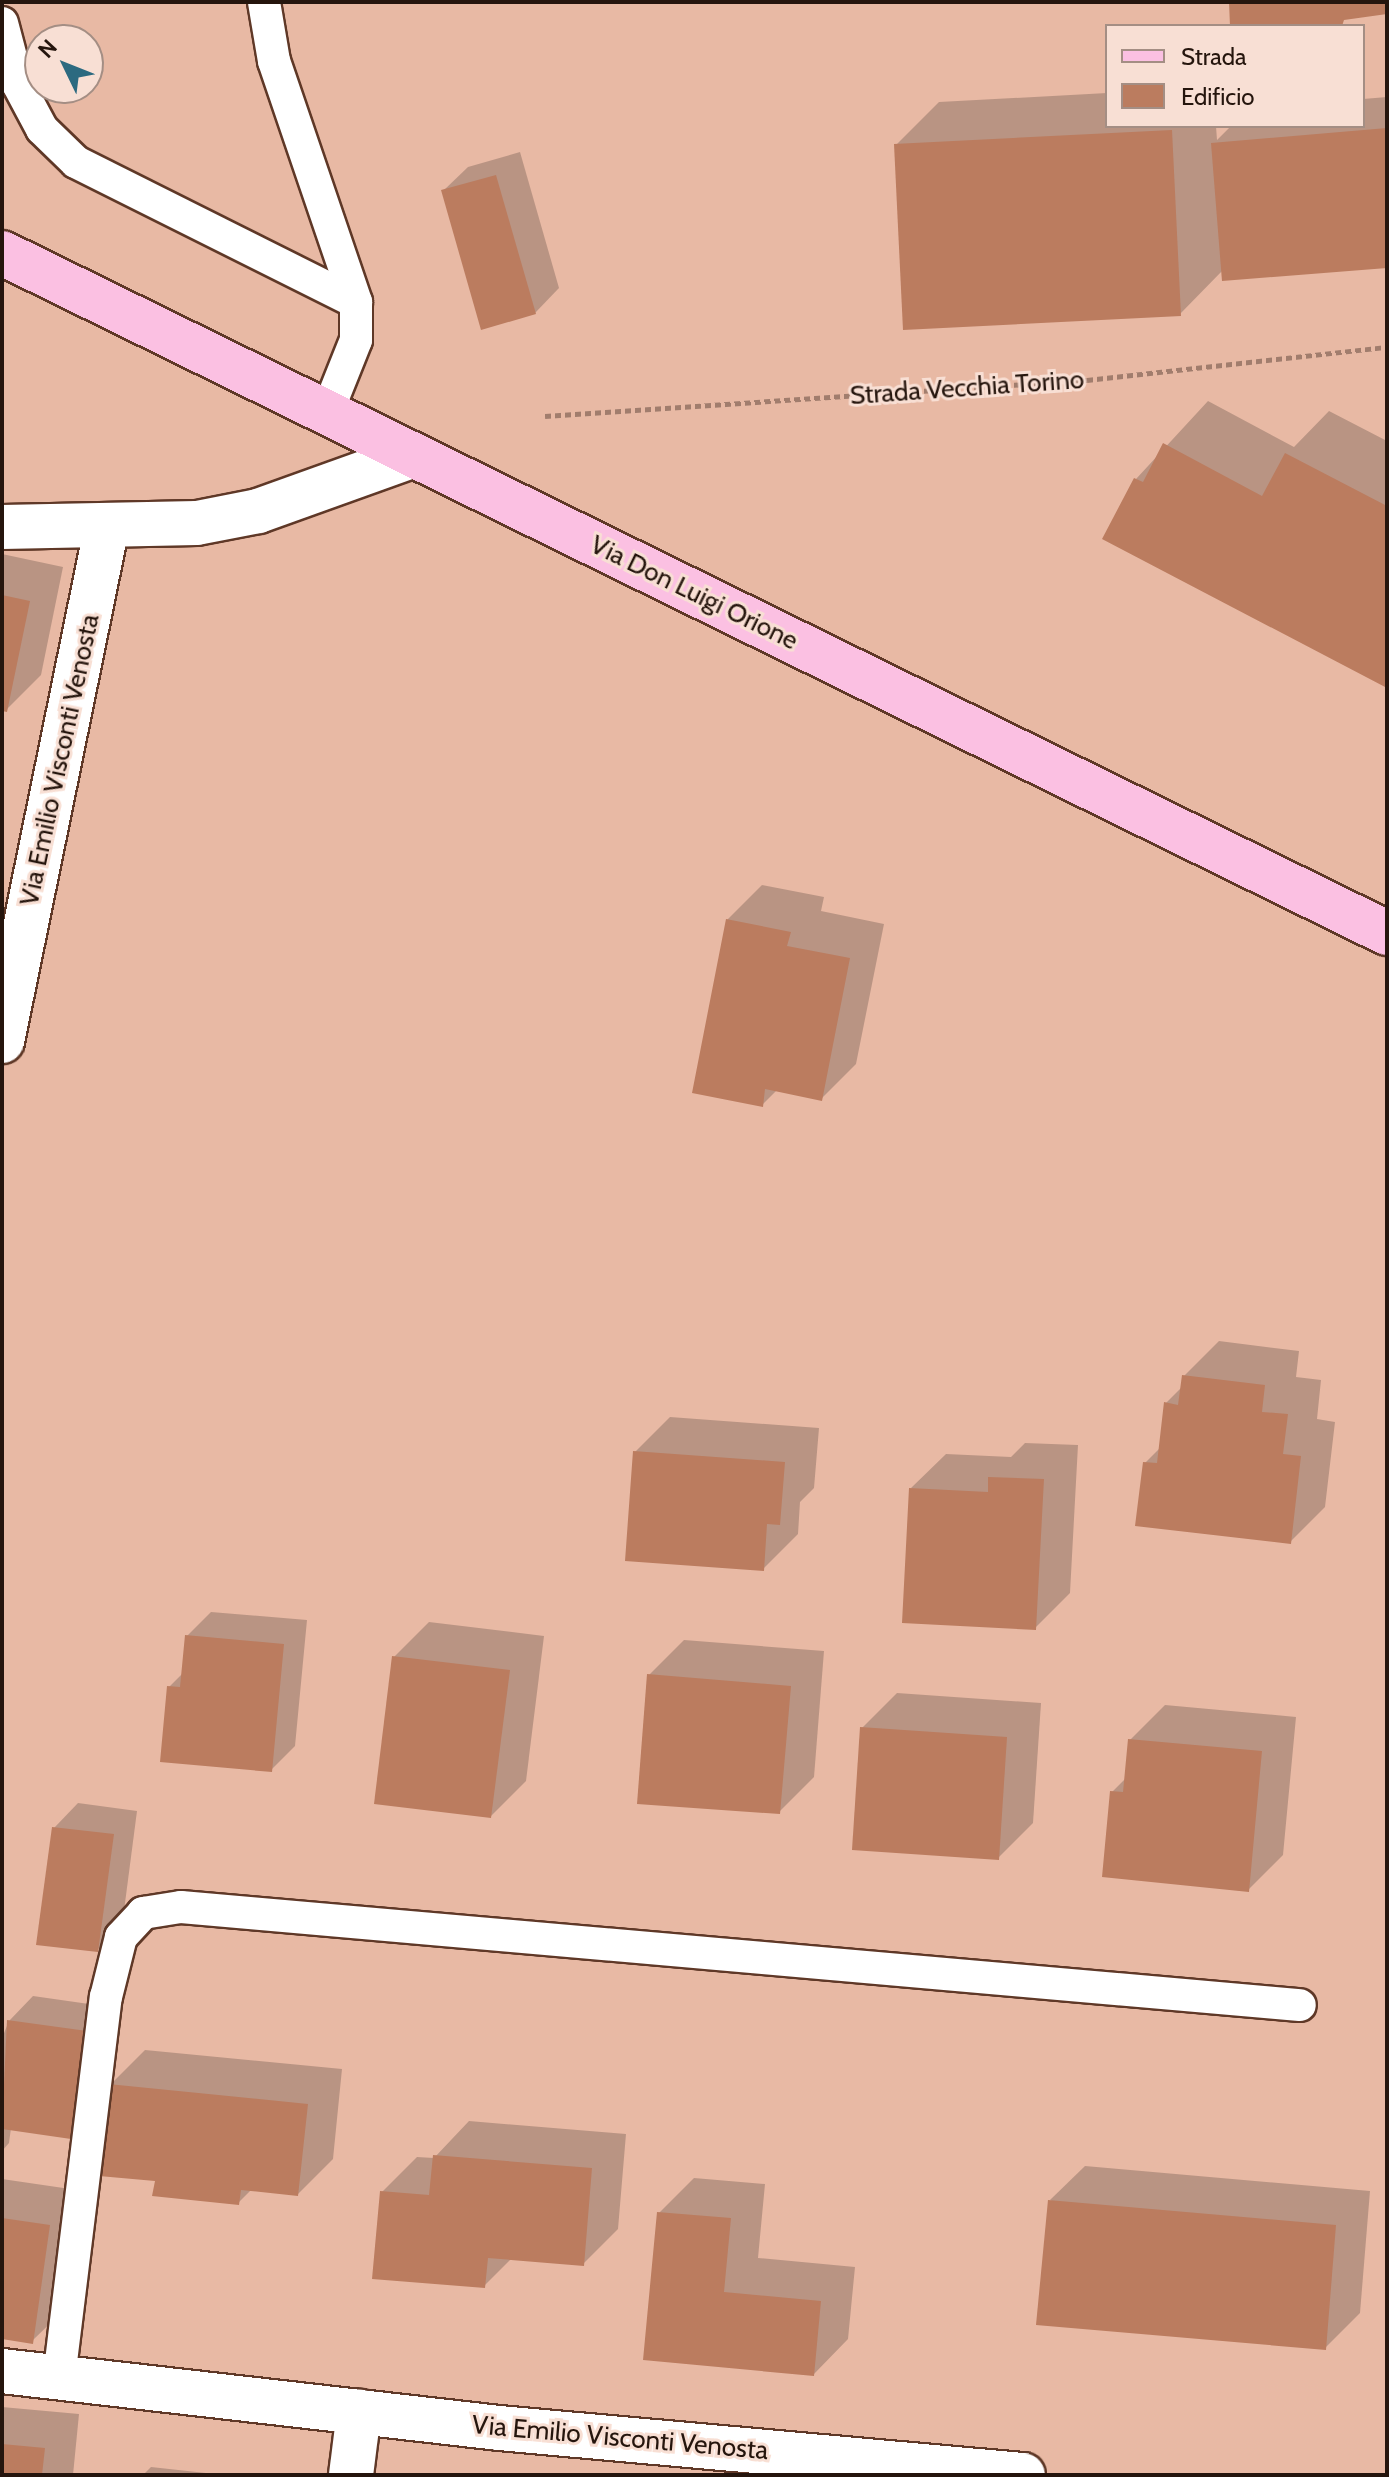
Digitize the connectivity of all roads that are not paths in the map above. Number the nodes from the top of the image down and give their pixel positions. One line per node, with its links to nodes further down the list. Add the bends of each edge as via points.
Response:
1 (264, 2): 4 (lane, via 274,61)
2 (2, 23): 4 (lane, via 18,84 42,129 76,162)
3 (2, 253): 5 (main road, Via Don Luigi Orione)
4 (356, 302): 5 (lane, via 356,340)
5 (326, 415): 6 (main road, Via Don Luigi Orione)
6 (412, 456): 7 (street, via 258,511 197,523); 9 (main road, Via Don Luigi Orione)
7 (107, 526): 8 (street); 10 (street, Via Emilio Visconti Venosta)
8 (2, 527)
9 (1387, 933)
10 (2, 1041)
11 (1300, 2005): 13 (lane, via 181,1907 143,1913 128,1923 121,1937 106,1997)
12 (2, 2371): 13 (street, Via Emilio Visconti Venosta)
13 (59, 2378): 14 (street, Via Emilio Visconti Venosta)
14 (359, 2412): 15 (street, Via Emilio Visconti Venosta); 16 (street)
15 (930, 2470): 17 (street, Via Emilio Visconti Venosta)
16 (351, 2475)
17 (1023, 2475)

